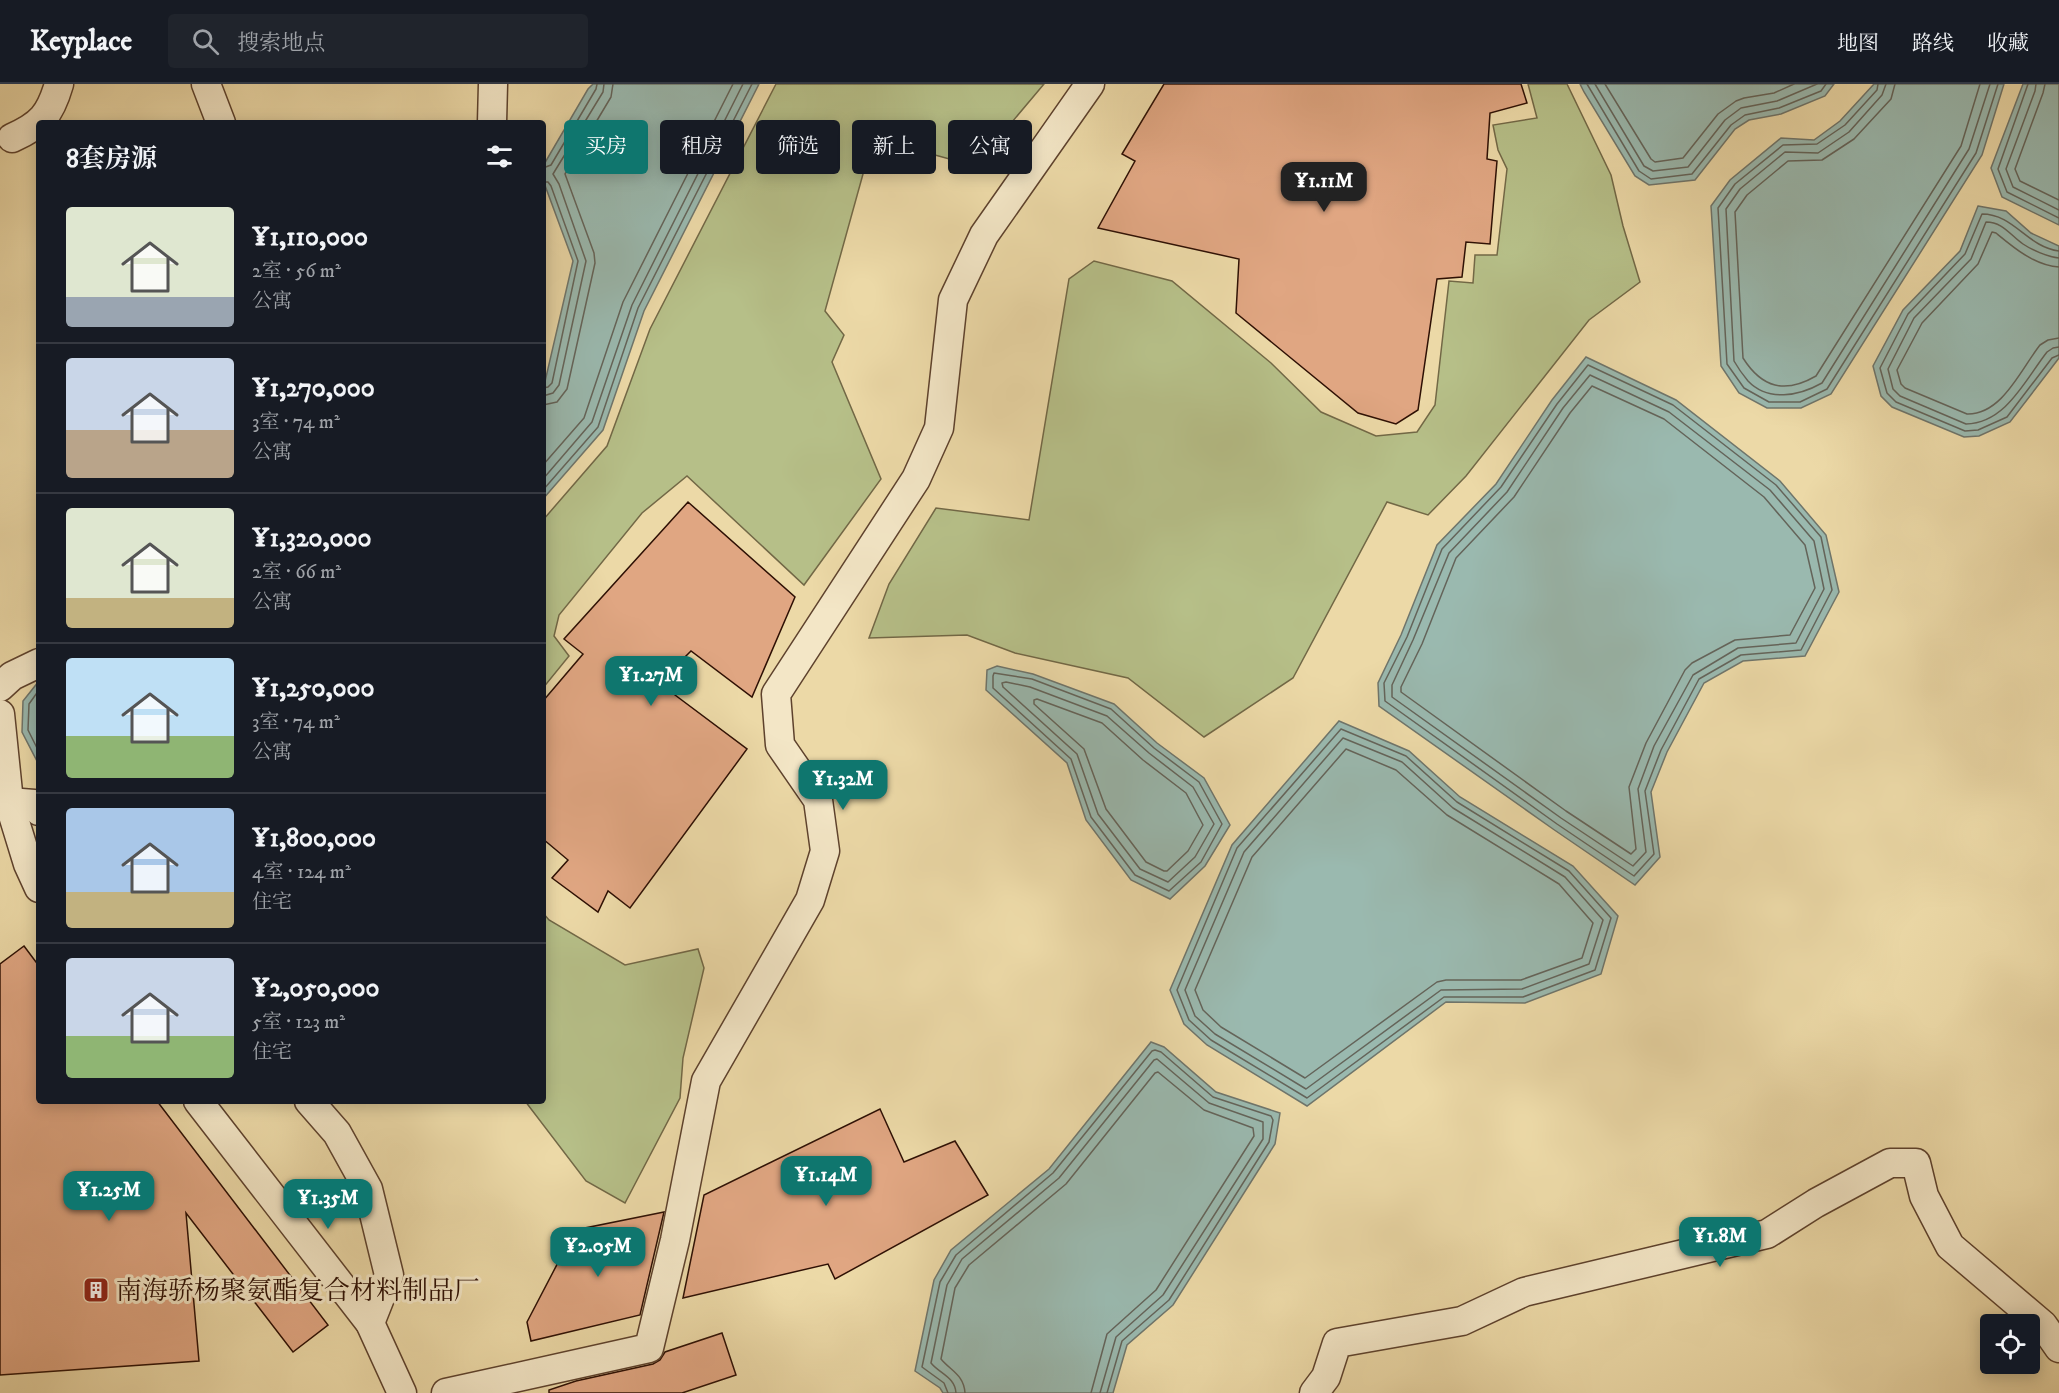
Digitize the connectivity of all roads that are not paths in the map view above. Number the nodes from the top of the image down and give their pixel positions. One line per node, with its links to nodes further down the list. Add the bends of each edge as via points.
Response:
1 (59, 84): 5 (street, via 53,106)
2 (206, 84): 6 (street)
3 (493, 84): 7 (street)
4 (1090, 84): 21 (street, via 984,235 953,300 939,428 916,479 776,694 780,745 818,800 825,851 810,900 706,1081 649,1348)
5 (41, 120)
6 (220, 120)
7 (492, 120)
8 (36, 126): 9 (street)
9 (12, 138)
10 (36, 664): 11 (street)
11 (0, 687)
12 (0, 714): 13 (street)
13 (9, 802): 14 (street); 15 (street)
14 (36, 807)
15 (36, 881)
16 (200, 1104): 18 (street)
17 (312, 1104): 18 (street, via 337,1133 368,1189 389,1275)
18 (370, 1323): 20 (street)
19 (2059, 1348): 22 (street, via 2043,1324 1950,1246 1924,1196 1916,1163 1890,1162 1767,1234 1524,1292 1462,1322 1337,1343 1326,1377)
20 (402, 1393)
21 (446, 1393)
22 (1314, 1393)

